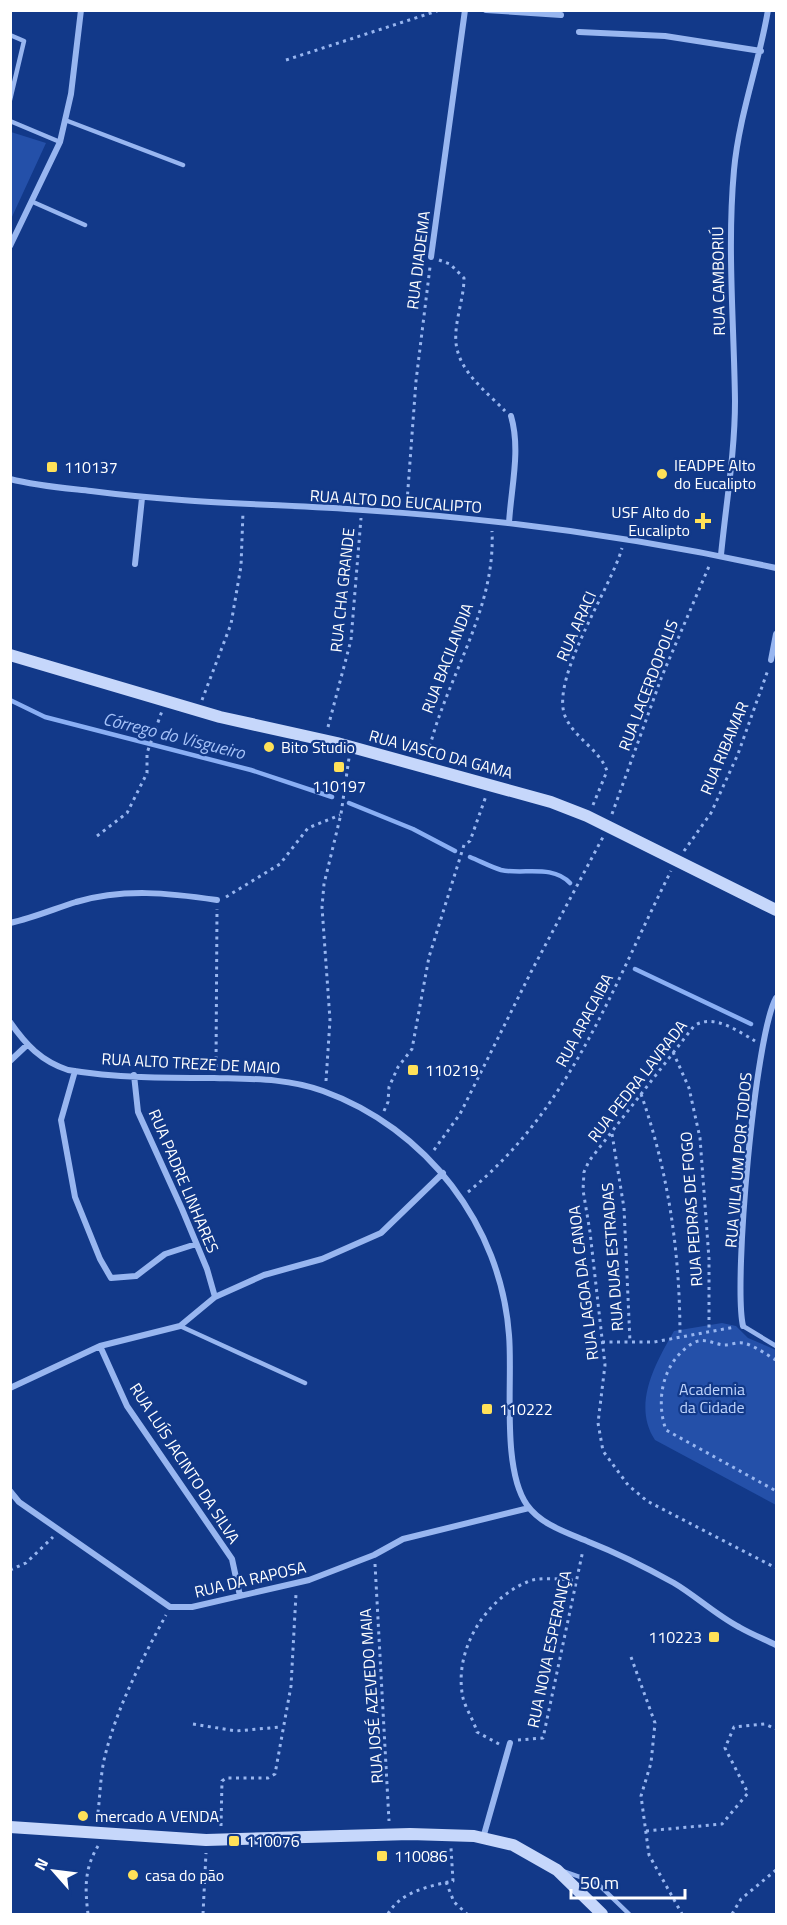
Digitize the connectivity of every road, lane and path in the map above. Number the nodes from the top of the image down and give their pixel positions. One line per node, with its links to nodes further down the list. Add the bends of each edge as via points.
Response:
1 (81, 10): 12 (street)
2 (440, 10): 10 (path)
3 (465, 10): 19 (street, RUA DIADEMA)
4 (486, 10): 6 (street)
5 (768, 10): 9 (street, RUA CAMBORIÚ)
6 (561, 15)
7 (579, 32): 9 (street, via 665,36)
8 (10, 35): 11 (lane, via 24,41)
9 (761, 51): 30 (street, RUA CAMBORIÚ, via 738,134 734,171 730,242 735,403)
10 (286, 60)
11 (10, 100)
12 (65, 120): 14 (street); 15 (lane)
13 (10, 121): 14 (lane)
14 (60, 142): 16 (street)
15 (183, 165)
16 (33, 202): 17 (lane); 18 (street)
17 (85, 225)
18 (10, 246)
19 (431, 258): 20 (path, via 462,273 464,285 456,344 472,378); 25 (path, RUA DIADEMA, via 416,381)
20 (511, 416): 27 (street, via 516,452)
21 (10, 479): 22 (street, RUA ALTO DO EUCALIPTO)
22 (142, 498): 23 (street, RUA ALTO DO EUCALIPTO); 31 (street)
23 (244, 506): 24 (street, RUA ALTO DO EUCALIPTO); 37 (path, via 242,566 231,624)
24 (361, 510): 25 (street, RUA ALTO DO EUCALIPTO); 38 (path, RUA CHA GRANDE, via 351,640)
25 (407, 513): 26 (street, RUA ALTO DO EUCALIPTO)
26 (492, 520): 27 (street, RUA ALTO DO EUCALIPTO); 40 (path, RUA BACILANDIA, via 488,576 480,611 435,724)
27 (509, 523): 28 (street, RUA ALTO DO EUCALIPTO)
28 (625, 537): 29 (street, RUA ALTO DO EUCALIPTO); 43 (path, RUA ARACI, via 613,575 579,644 563,710 608,771)
29 (711, 553): 30 (street, RUA ALTO DO EUCALIPTO); 44 (path, RUA LACERDOPOLIS, via 708,571 662,676)
30 (721, 555): 32 (street, RUA ALTO DO EUCALIPTO)
31 (135, 564)
32 (777, 568)
33 (777, 634): 35 (street)
34 (10, 655): 36 (main road, RUA VASCO DA GAMA)
35 (771, 660): 46 (path, RUA RIBAMAR, via 748,729 716,803)
36 (166, 701): 37 (main road, RUA VASCO DA GAMA); 45 (path, via 147,753 147,773 127,813)
37 (198, 710): 38 (main road, RUA VASCO DA GAMA)
38 (325, 741): 39 (main road, RUA VASCO DA GAMA)
39 (350, 747): 40 (main road, RUA VASCO DA GAMA); 42 (path)
40 (425, 767): 41 (main road, RUA VASCO DA GAMA)
41 (490, 784): 43 (main road, RUA VASCO DA GAMA); 61 (path, via 470,841 464,845 432,946 412,1049 398,1067)
42 (341, 814): 47 (path, via 308,828 280,864); 59 (path, via 322,907 330,1020)
43 (587, 816): 44 (main road, RUA VASCO DA GAMA)
44 (608, 827): 46 (main road, RUA VASCO DA GAMA); 64 (path, RUA LACERDOPOLIS, via 460,1114)
45 (96, 836)
46 (676, 861): 48 (main road, RUA VASCO DA GAMA); 66 (path, RUA ARACAIBA, via 577,1065 486,1178)
47 (217, 900): 49 (street, via 163,892 119,893); 58 (path)
48 (777, 910)
49 (10, 923)
50 (777, 998): 53 (street, RUA VILA UM POR TODOS, via 768,1015)
51 (10, 1022): 52 (street, RUA ALTO TREZE DE MAIO)
52 (27, 1045): 55 (street); 56 (street, RUA ALTO TREZE DE MAIO, via 56,1066)
53 (763, 1045): 54 (path, RUA PEDRA LAVRADA, via 707,1020 694,1026); 70 (street, RUA VILA UM POR TODOS, via 746,1185)
54 (673, 1052): 60 (path, RUA PEDRA LAVRADA); 71 (path, RUA PEDRAS DE FOGO, via 689,1088 700,1138 709,1259)
55 (10, 1061)
56 (75, 1071): 57 (street, RUA ALTO TREZE DE MAIO); 67 (street, via 61,1120 75,1197 111,1278 136,1276 165,1254)
57 (134, 1075): 58 (street, RUA ALTO TREZE DE MAIO); 67 (street, RUA PADRE LINHARES, via 138,1112)
58 (216, 1078): 59 (street, RUA ALTO TREZE DE MAIO, via 272,1079)
59 (326, 1092): 61 (street, RUA ALTO TREZE DE MAIO)
60 (641, 1094): 62 (path, RUA PEDRA LAVRADA); 72 (path, via 655,1135 670,1206 678,1258)
61 (379, 1121): 64 (street, RUA ALTO TREZE DE MAIO)
62 (612, 1134): 63 (path, RUA PEDRA LAVRADA); 74 (path, RUA DUAS ESTRADAS, via 624,1208)
63 (595, 1154): 73 (path, RUA LAGOA DA CANOA, via 584,1172 583,1190)
64 (427, 1158): 65 (street, RUA ALTO TREZE DE MAIO)
65 (443, 1173): 66 (street, RUA ALTO TREZE DE MAIO); 68 (street, via 381,1233 322,1259 264,1275)
66 (461, 1198): 82 (street, RUA ALTO TREZE DE MAIO, via 471,1211 497,1272 509,1335 515,1468)
67 (196, 1244): 68 (street, RUA PADRE LINHARES)
68 (214, 1297): 69 (street)
69 (180, 1326): 75 (street); 78 (lane)
70 (743, 1326): 71 (path); 76 (lane)
71 (709, 1332): 72 (path)
72 (680, 1337): 74 (path)
73 (602, 1342): 74 (path); 86 (path, RUA LAGOA DA CANOA, via 605,1365 598,1423 603,1451 616,1471 647,1501)
74 (630, 1342)
75 (100, 1346): 79 (street); 90 (street, RUA LUÍS JACINTO DA SILVA, via 127,1406 232,1559)
76 (777, 1346)
77 (777, 1360): 81 (path, via 743,1343 694,1342 667,1371 660,1414 666,1430)
78 (305, 1383)
79 (10, 1388)
80 (10, 1491): 83 (street)
81 (777, 1491)
82 (529, 1508): 84 (street, via 554,1527); 85 (street, RUA DA RAPOSA, via 403,1539)
83 (59, 1531): 87 (path, via 27,1563); 91 (street)
84 (586, 1540): 88 (path, RUA NOVA ESPERANÇA); 92 (street, via 674,1583 738,1627)
85 (374, 1555): 89 (street, RUA DA RAPOSA); 101 (path, RUA JOSÉ AZEVEDO MAIA, via 390,1797)
86 (777, 1568)
87 (10, 1570)
88 (577, 1580): 97 (path, RUA NOVA ESPERANÇA, via 543,1738 525,1737); 97 (path, via 528,1581 475,1625 463,1656 463,1699 477,1732 486,1739)
89 (296, 1583): 90 (street, RUA DA RAPOSA); 105 (path, via 291,1686 275,1774 268,1778 222,1781)
90 (240, 1596): 91 (street, RUA DA RAPOSA, via 192,1607)
91 (170, 1607): 100 (path, via 135,1674 110,1740 104,1762)
92 (777, 1645)
93 (631, 1657): 99 (path, via 656,1723 651,1763 641,1796)
94 (193, 1724): 95 (path, via 236,1731)
95 (279, 1726)
96 (777, 1729): 99 (path, via 765,1724 734,1727 725,1748 748,1793 722,1824)
97 (509, 1745): 103 (street)
98 (10, 1827): 100 (main road)
99 (646, 1831): 115 (path, via 649,1855)
100 (100, 1834): 104 (main road); 109 (path, via 86,1876)
101 (389, 1835): 102 (main road); 105 (main road)
102 (450, 1835): 103 (main road); 108 (path, via 453,1881)
103 (483, 1838): 106 (main road, via 513,1845)
104 (206, 1840): 105 (main road); 110 (path)
105 (221, 1840)
106 (557, 1870): 113 (main road); 114 (lane, via 597,1883)
107 (777, 1870): 116 (path, via 741,1899)
108 (446, 1882): 111 (path, via 410,1894 393,1905); 112 (path, via 454,1902)
109 (88, 1914)
110 (203, 1914)
111 (388, 1914)
112 (467, 1914)
113 (602, 1914)
114 (628, 1914)
115 (682, 1914)
116 (732, 1914)

